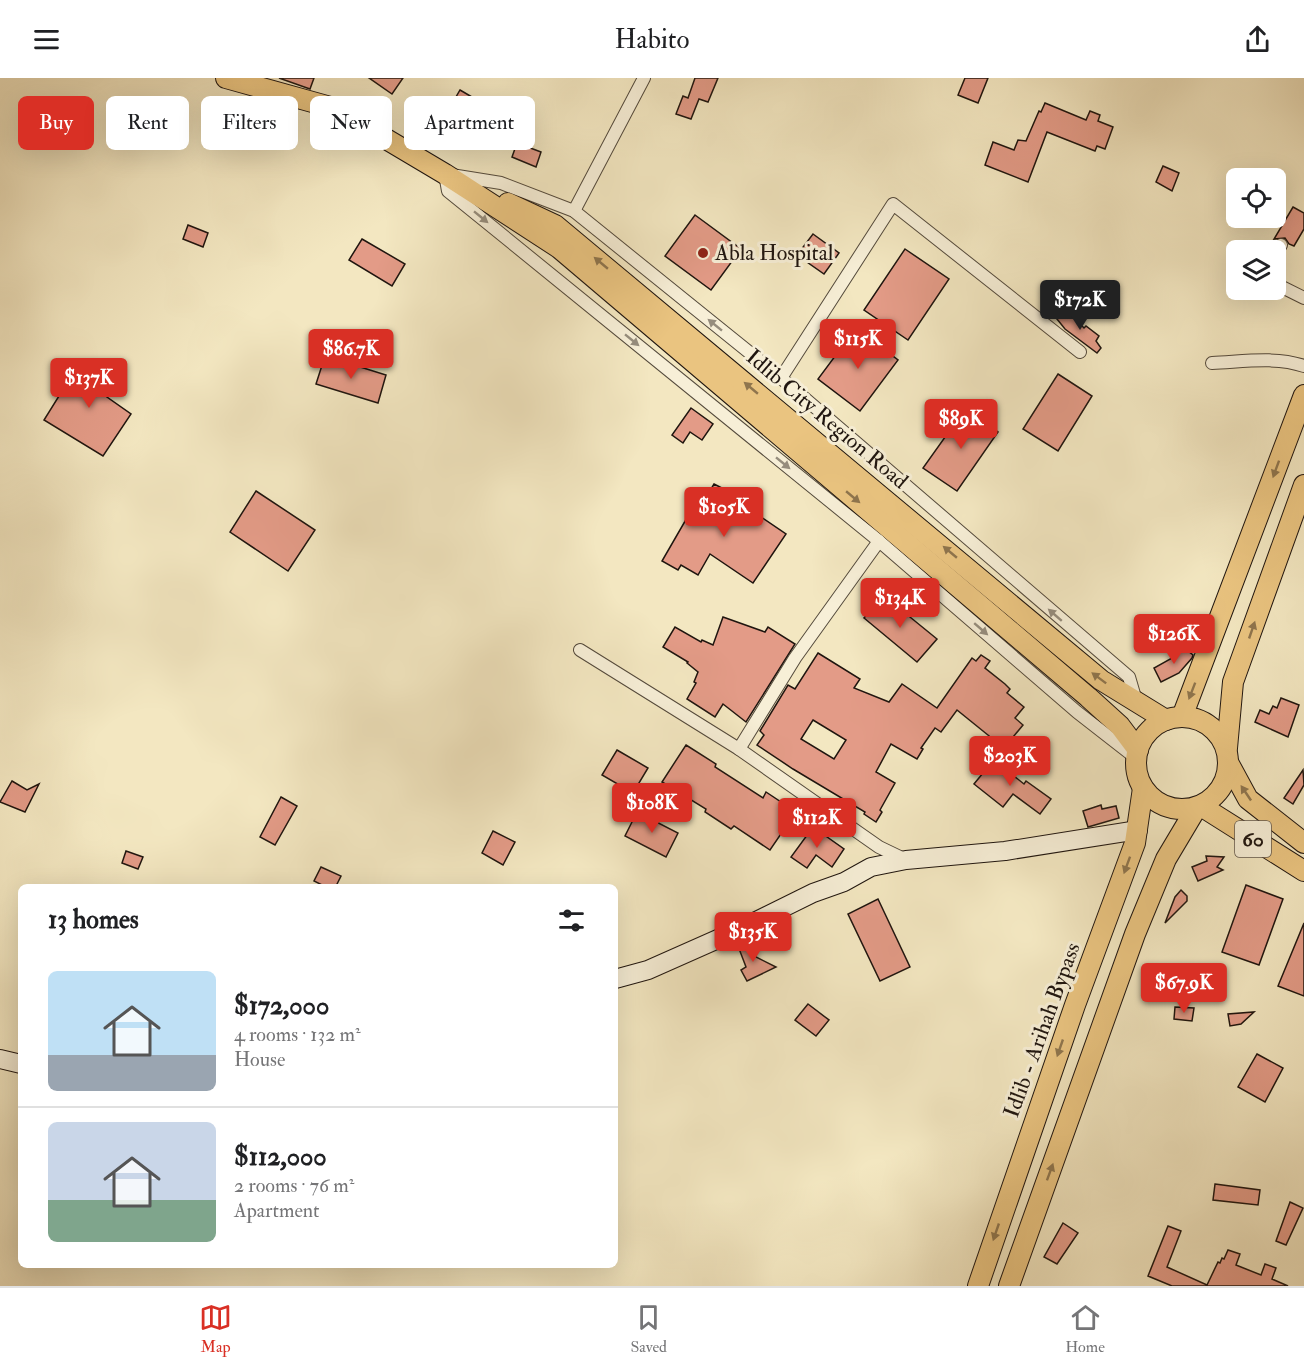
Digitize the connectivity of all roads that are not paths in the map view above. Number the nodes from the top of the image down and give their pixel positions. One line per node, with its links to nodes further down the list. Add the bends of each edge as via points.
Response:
1 (226, 78): 3 (main road, Idlib City Region Road, via 334,108)
2 (644, 78): 4 (street)
3 (445, 174): 4 (street, via 501,183); 13 (street, one-way to 13, via 448,191); 15 (main road, Idlib City Region Road, one-way to 3, via 1101,680 555,225); 18 (main road, Idlib City Region Road, one-way to 18, via 559,248 1088,697 1120,726)
4 (574, 211): 10 (street, one-way to 4)
5 (1286, 289): 6 (street)
6 (1304, 298)
7 (1080, 352): 10 (street, via 893,204)
8 (1212, 363): 9 (street, via 1271,361)
9 (1304, 366)
10 (781, 378): 15 (street, one-way to 10, via 1129,677)
11 (1304, 395): 16 (main road, one-way to 16)
12 (1304, 485): 19 (main road, one-way to 12, via 1233,682)
13 (879, 541): 17 (street, via 795,658); 18 (street, one-way to 18, via 1077,712)
14 (580, 650): 17 (street)
15 (1136, 701): 16 (main road, Idlib City Region Road)
16 (1174, 718): 18 (main road, via 1151,728); 19 (main road, via 1199,720 1213,728)
17 (739, 749): 24 (street, via 879,847)
18 (1137, 754): 20 (main road, via 1137,773)
19 (1228, 756): 21 (main road, via 1226,781 1216,796); 23 (main road, 60, one-way to 19, via 1248,799)
20 (1143, 788): 21 (main road, via 1171,808); 22 (main road, Idlib - Arihah Bypass)
21 (1199, 807): 25 (main road, 60); 30 (main road, one-way to 21, via 1135,934 1166,859)
22 (1138, 830): 24 (street, via 1005,851); 29 (main road, Idlib - Arihah Bypass, one-way to 29)
23 (1304, 843)
24 (906, 860): 26 (street, via 871,867 667,962)
25 (1304, 871)
26 (618, 978)
27 (0, 1059): 28 (street)
28 (18, 1063)
29 (978, 1286)
30 (1009, 1286)

